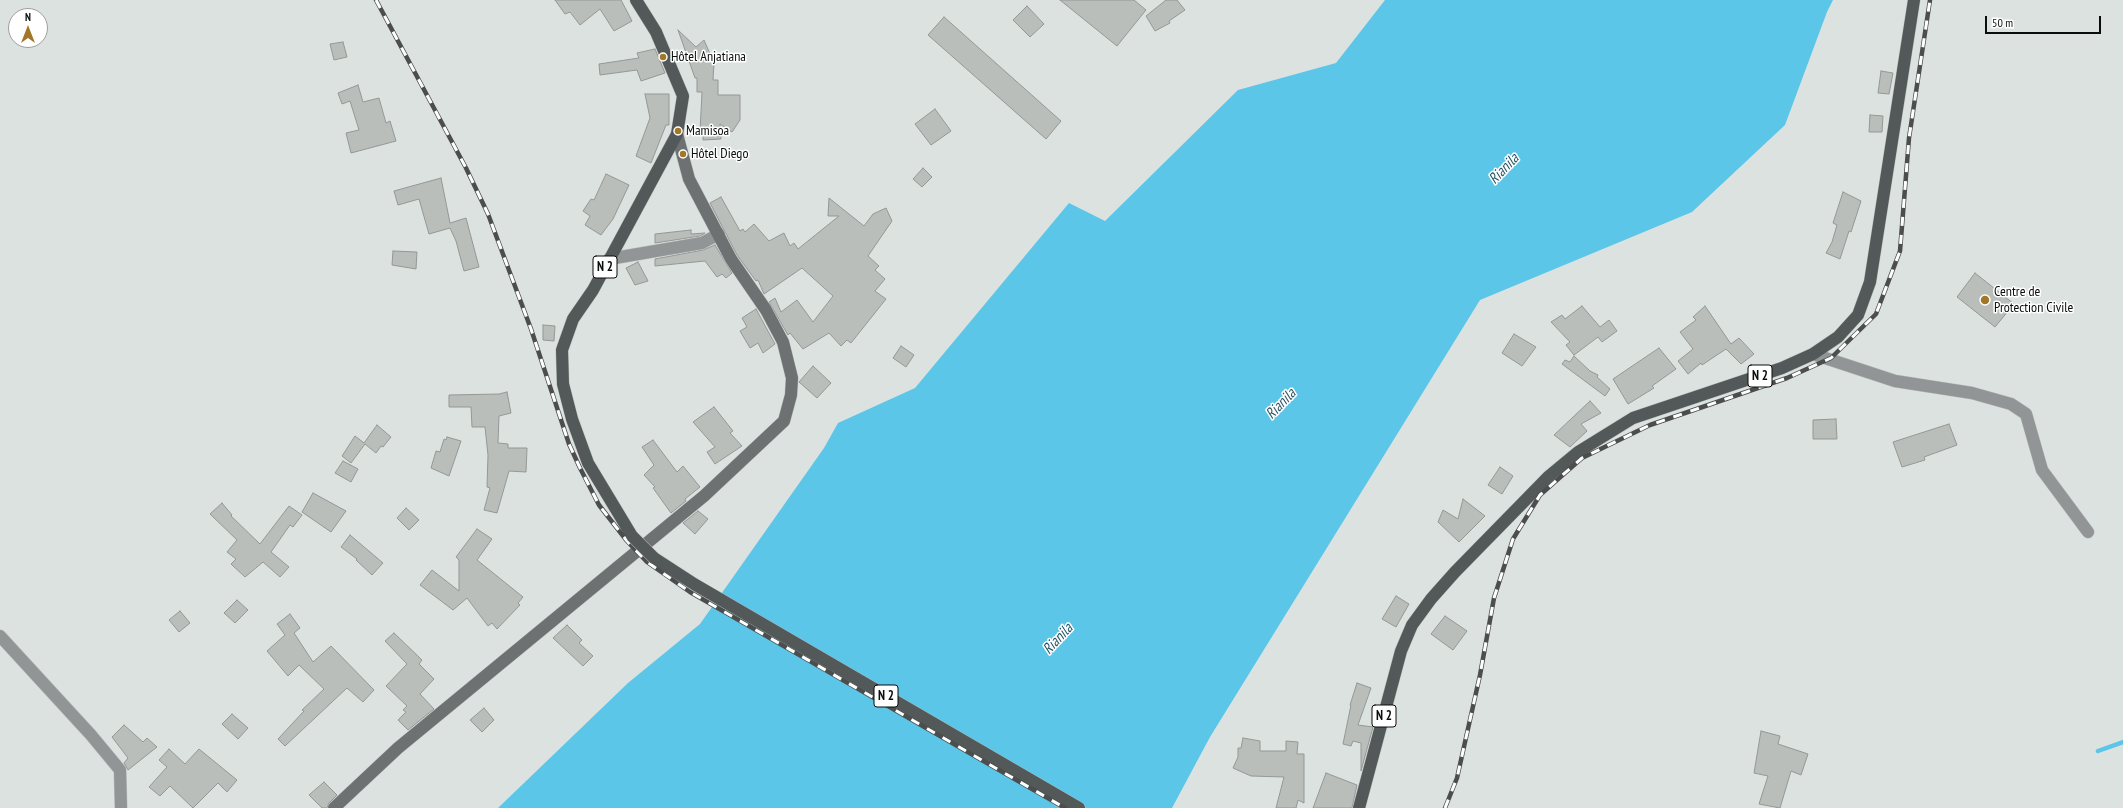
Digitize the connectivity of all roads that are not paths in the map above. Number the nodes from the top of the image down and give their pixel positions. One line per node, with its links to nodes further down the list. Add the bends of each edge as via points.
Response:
1 (636, 0): 3 (main road, N 2, via 656,32 683,96)
2 (1914, 0): 6 (main road, N 2, via 1870,282 1858,315 1838,337)
3 (677, 134): 4 (street, via 689,179); 5 (main road, N 2)
4 (719, 234): 5 (street, via 702,243); 10 (street, via 731,259 766,310 783,342 792,378 791,395 784,420 704,496 398,748)
5 (609, 259): 11 (main road, N 2, bridge, via 573,319 562,350 564,384 572,420 588,463 632,536 654,558 694,584)
6 (1813, 354): 7 (street, via 1895,381 1972,392 2011,404 2026,414 2042,470); 12 (main road, N 2, via 1782,368 1633,418 1578,452 1549,476 1431,599 1412,625 1401,651)
7 (2088, 532)
8 (0, 636): 9 (street, via 91,734 120,770)
9 (121, 808)
10 (334, 808)
11 (1079, 808)
12 (1360, 808)

